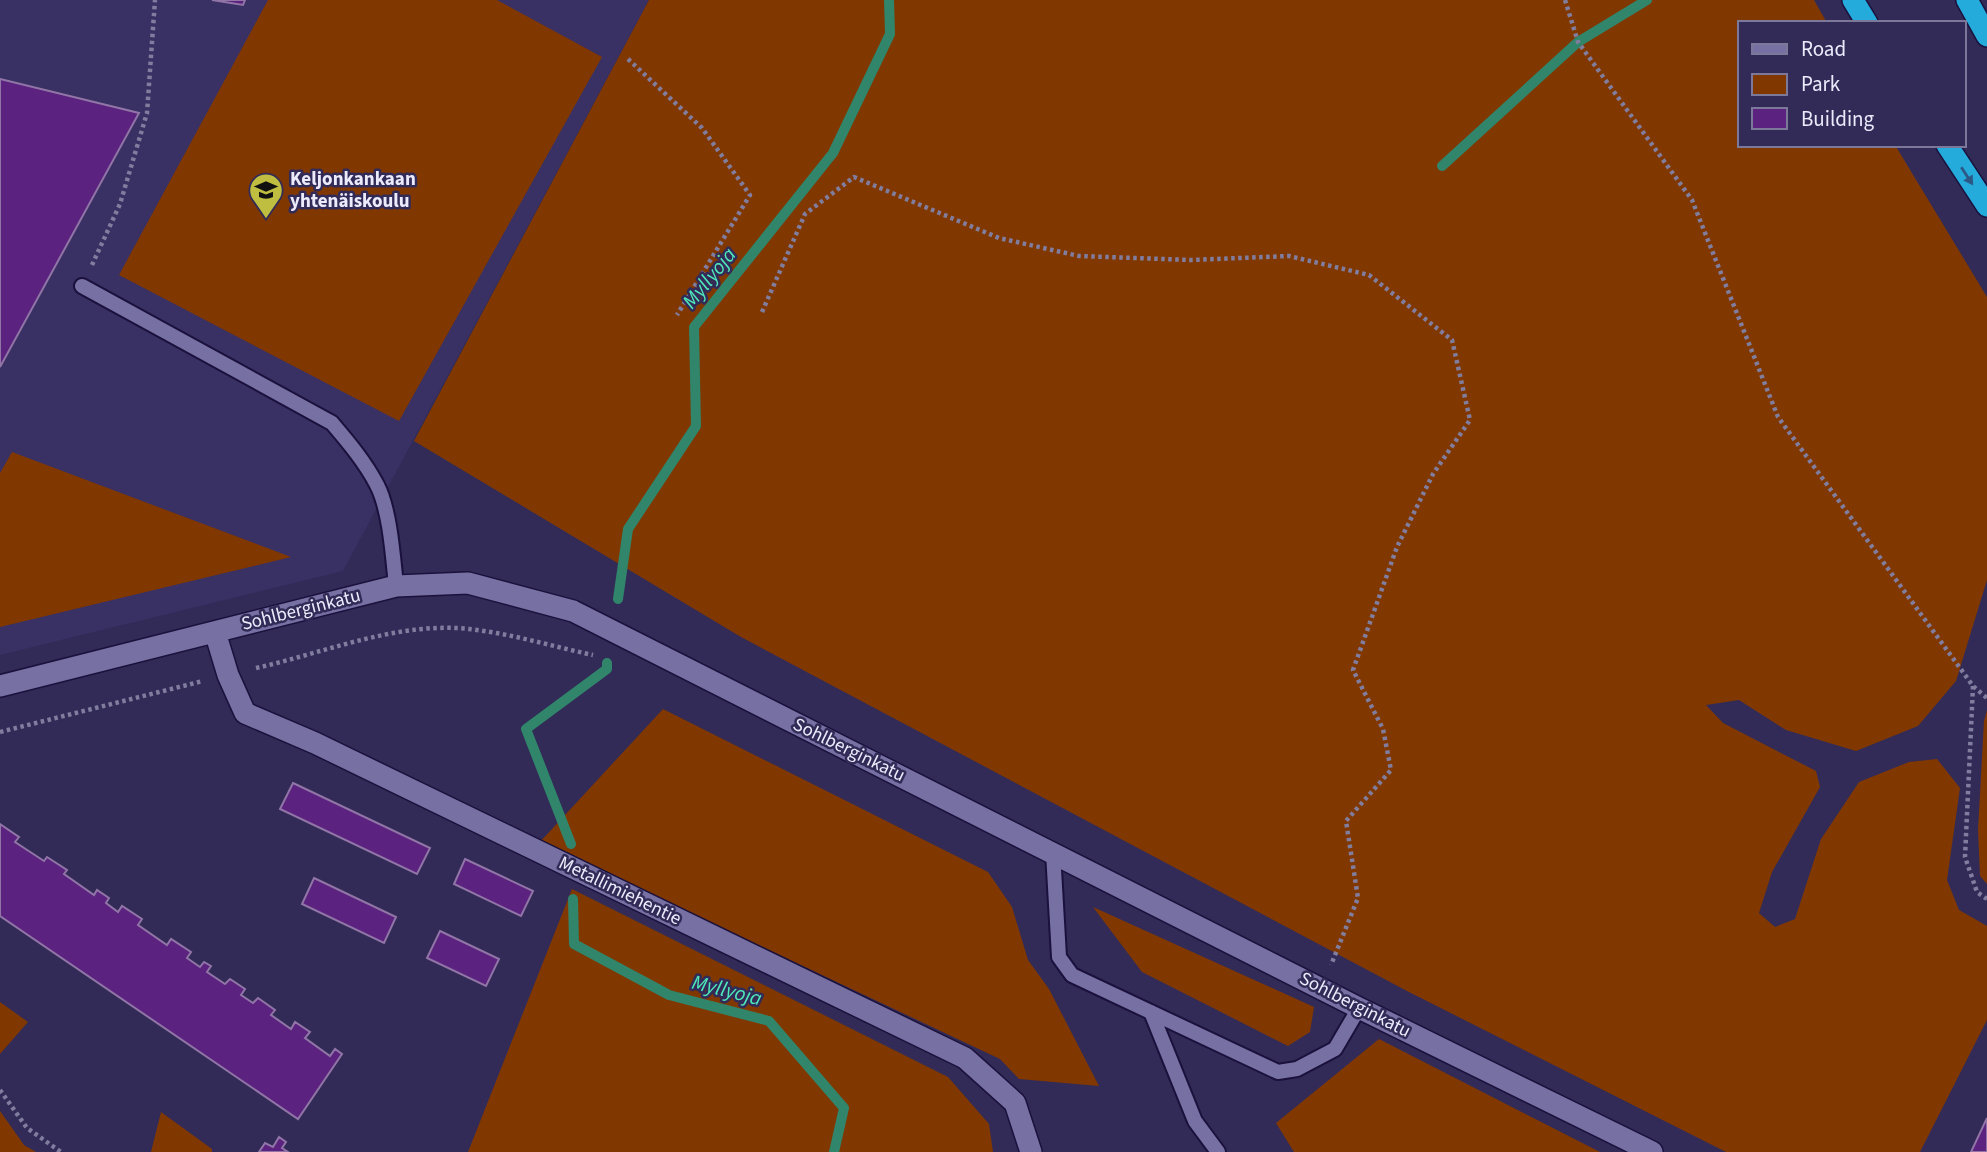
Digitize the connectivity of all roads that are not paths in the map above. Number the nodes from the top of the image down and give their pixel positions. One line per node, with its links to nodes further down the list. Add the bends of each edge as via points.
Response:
1 (1855, 0): 3 (highway)
2 (1967, 0): 4 (highway)
3 (1867, 21)
4 (1987, 36)
5 (1948, 147): 6 (highway, one-way to 6)
6 (1987, 206)
7 (82, 286): 8 (lane, via 332,423 378,487)
8 (396, 586): 9 (street, Sohlberginkatu); 11 (street, Sohlberginkatu, via 468,583 573,611)
9 (215, 632): 10 (street, Sohlberginkatu); 14 (street, Metallimiehentie, via 245,713 960,1055 1015,1103)
10 (0, 686)
11 (1053, 852): 12 (street, Sohlberginkatu); 13 (lane, via 1059,957 1072,975)
12 (1359, 1007): 13 (lane, via 1335,1049 1297,1069 1278,1072); 16 (street, Sohlberginkatu)
13 (1151, 1012): 15 (lane, via 1195,1121)
14 (1031, 1152)
15 (1218, 1152)
16 (1652, 1152)

